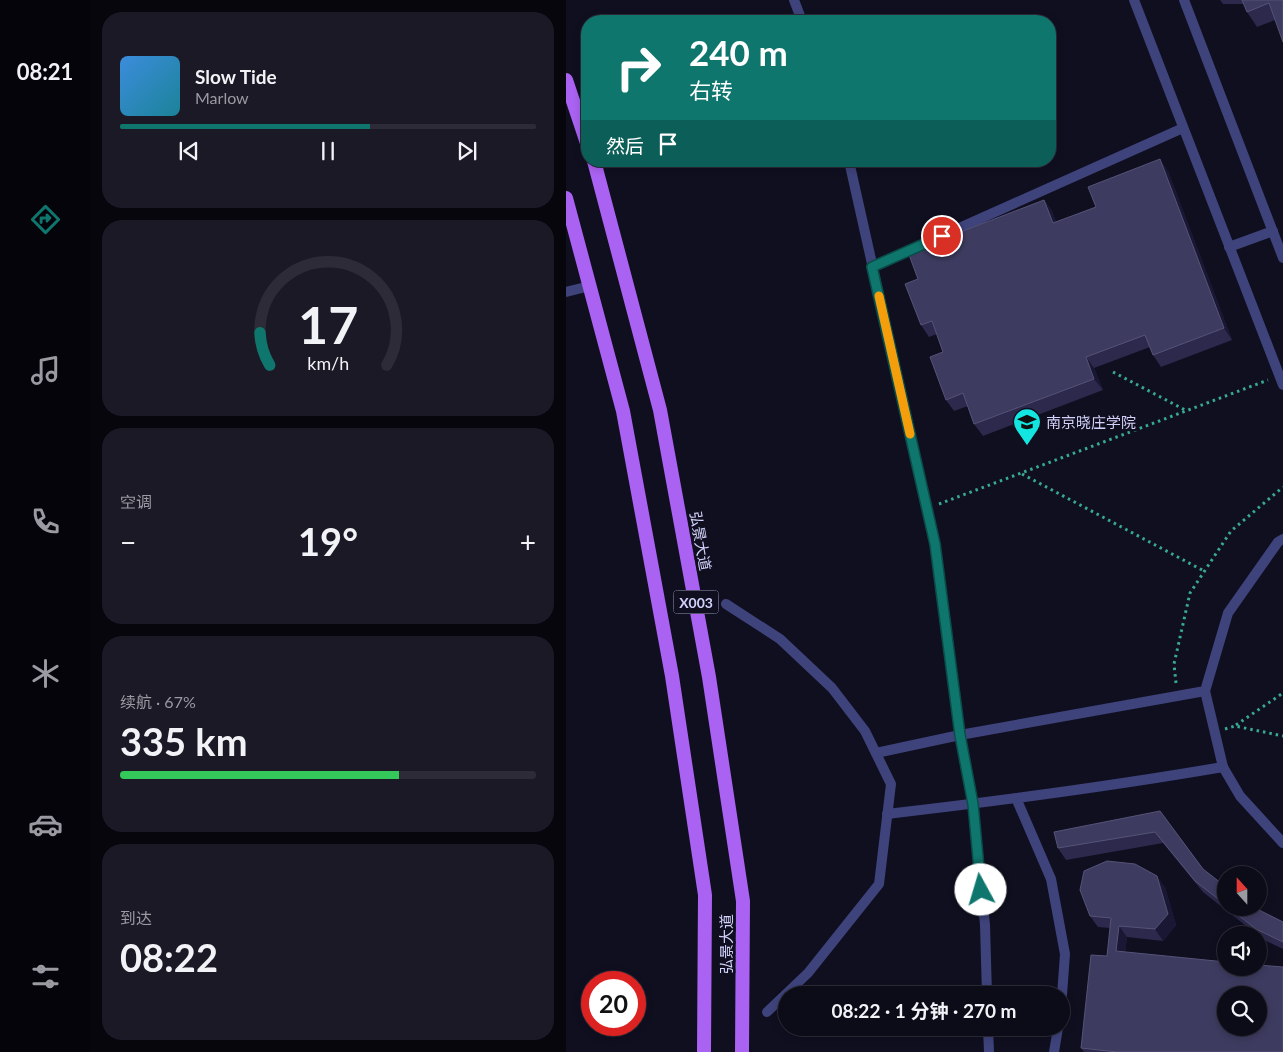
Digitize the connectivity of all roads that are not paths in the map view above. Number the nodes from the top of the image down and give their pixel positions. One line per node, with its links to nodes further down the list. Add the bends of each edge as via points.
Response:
1 (794, 0): 4 (lane)
2 (1134, 0): 7 (lane)
3 (1184, 0): 11 (lane)
4 (800, 15)
5 (566, 80): 6 (main road)
6 (581, 125)
7 (1183, 128): 12 (lane); 14 (lane)
8 (596, 167): 34 (main road, 弘景大道 / X003, via 660,410 709,677 743,901)
9 (850, 167): 14 (lane)
10 (566, 198): 15 (main road, 弘景大道 / X003)
11 (1273, 231): 12 (lane); 13 (lane)
12 (1230, 247): 17 (lane)
13 (1283, 258)
14 (872, 267): 21 (lane, via 935,544)
15 (590, 286): 16 (lane); 33 (main road, 弘景大道 / X003, via 623,411 672,676 704,895)
16 (566, 292)
17 (1281, 381)
18 (1283, 539): 20 (lane, via 1228,613)
19 (726, 604): 22 (lane, via 780,639 832,688 865,731)
20 (1206, 691): 21 (lane); 23 (lane)
21 (960, 735): 22 (lane); 25 (lane)
22 (876, 753): 26 (lane, via 891,784)
23 (1223, 767): 24 (lane); 27 (lane, via 1240,796)
24 (1016, 798): 25 (lane); 29 (lane, via 1051,879 1065,954)
25 (973, 804): 26 (lane); 28 (lane, via 985,925)
26 (887, 814): 30 (lane, via 879,884 808,973)
27 (1283, 844)
28 (987, 986)
29 (1063, 986)
30 (767, 1012)
31 (988, 1036): 35 (lane)
32 (1057, 1036): 36 (lane)
33 (704, 1052)
34 (742, 1052)
35 (988, 1052)
36 (1054, 1052)

